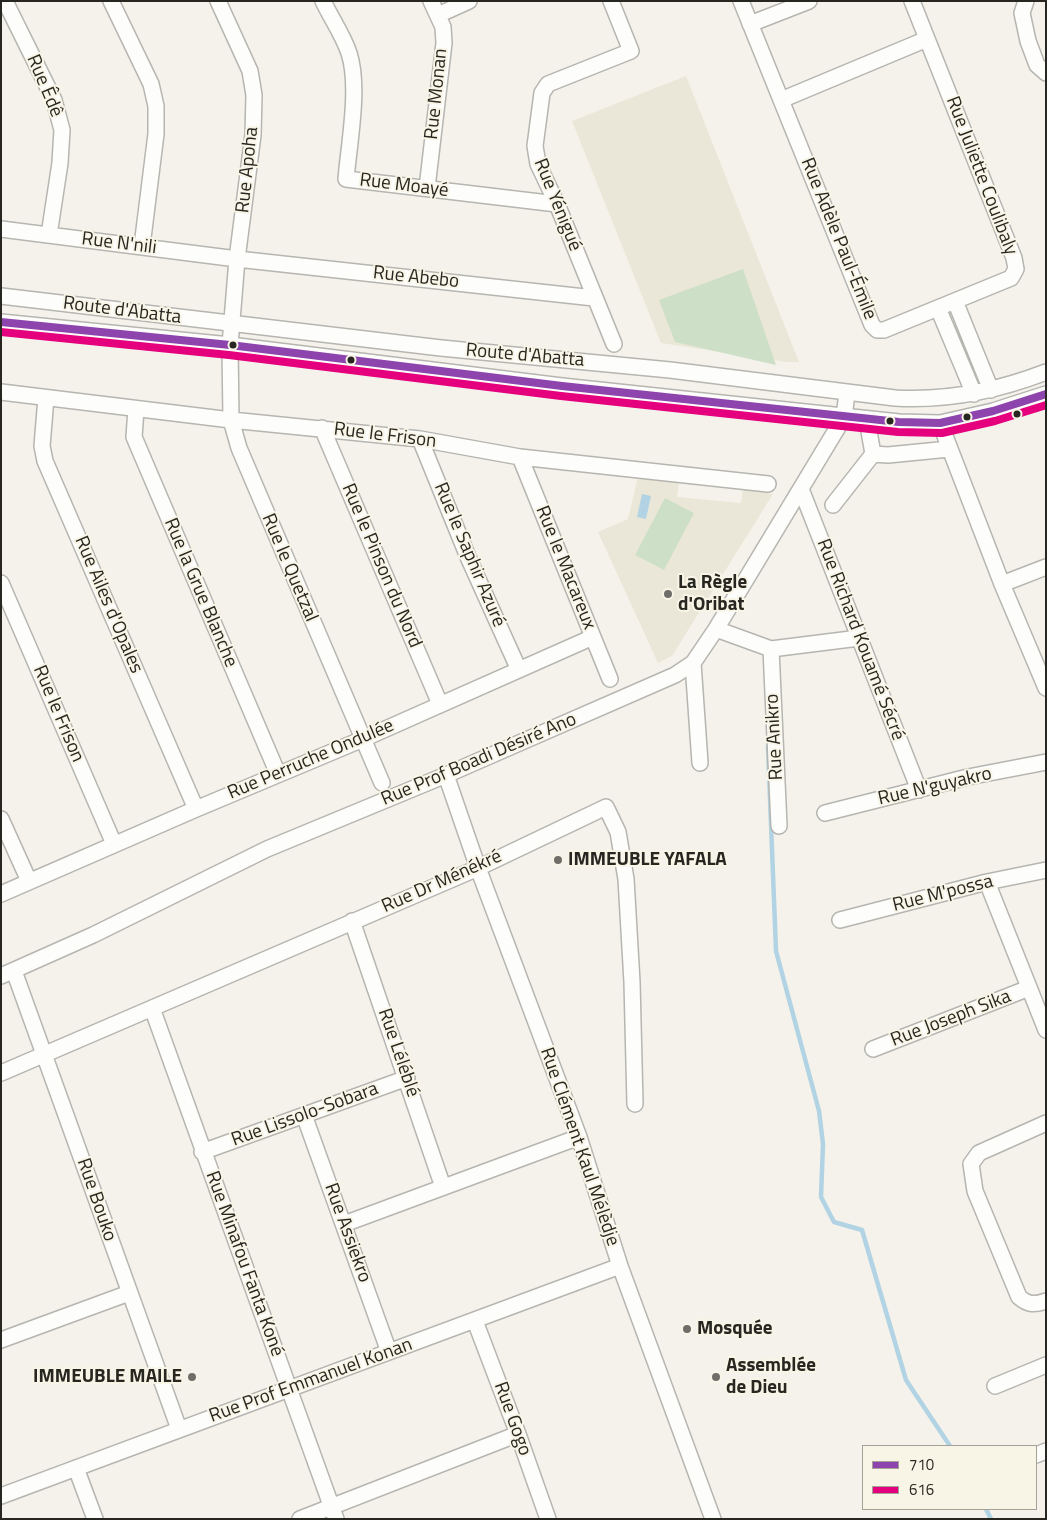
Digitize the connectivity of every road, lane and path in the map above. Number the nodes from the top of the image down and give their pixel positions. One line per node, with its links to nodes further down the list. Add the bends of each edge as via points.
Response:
1 (5, 1): 19 (street, Rue Êdê, via 54,100 62,130)
2 (111, 1): 20 (street, via 151,84 156,106 156,134)
3 (218, 1): 21 (street, Rue Apoha, via 250,71 254,95 253,135)
4 (323, 1): 16 (street, Rue Moayé, via 349,52 353,74 346,179)
5 (469, 1): 11 (street)
6 (611, 1): 17 (street, Rue Yénigué, via 631,51 548,84 542,93 535,146 538,164)
7 (741, 1): 12 (street, Rue Adèle Paul-Émile)
8 (809, 1): 12 (street)
9 (912, 1): 13 (street, Rue Juliette Coulibaly)
10 (1026, 1): 14 (street, via 1022,12 1028,41 1037,65)
11 (435, 8): 16 (street, Rue Monan, via 443,27 444,43)
12 (750, 24): 15 (street, Rue Adèle Paul-Émile)
13 (927, 39): 15 (street); 24 (street, Rue Juliette Coulibaly, via 1016,269 1011,278)
14 (1046, 73)
15 (781, 100): 25 (street, Rue Adèle Paul-Émile, via 872,325 876,330 884,330)
16 (427, 188): 17 (street, Rue Moayé)
17 (556, 204): 23 (street, Rue Yénigué)
18 (1, 229): 19 (street, Rue N'nili)
19 (50, 235): 20 (street, Rue N'nili)
20 (142, 246): 21 (street, Rue N'nili)
21 (237, 259): 23 (street, Rue Abebo); 27 (street, Rue Apoha)
22 (1, 296): 27 (street, Route d'Abatta)
23 (594, 298): 28 (street, Rue Yénigué)
24 (955, 301): 25 (street, Rue Juliette Coulibaly); 31 (street)
25 (938, 308): 34 (street)
26 (1, 322): 29 (street, Route d'Abatta)
27 (232, 324): 29 (street, Rue Apoha); 33 (street, Route d'Abatta)
28 (614, 344)
29 (230, 345): 38 (street, Route d'Abatta); 39 (street, Rue le Quetzal)
30 (1046, 372): 31 (street, Route d'Abatta)
31 (991, 390): 34 (street, Route d'Abatta)
32 (1, 392): 36 (street, Rue le Frison)
33 (847, 392): 34 (street, Route d'Abatta, via 924,399); 38 (street)
34 (974, 394)
35 (1046, 394): 41 (street, Route d'Abatta)
36 (46, 398): 37 (street, Rue le Frison); 69 (street, Rue Ailes d'Opales, via 42,446 45,461)
37 (136, 409): 39 (street, Rue le Frison); 65 (street, Rue la Grue Blanche, via 134,437)
38 (844, 417): 40 (street, Route d'Abatta); 48 (street, Rue Prof Boadi Désiré Ano)
39 (232, 420): 42 (street, Rue le Frison); 62 (street, Rue le Quetzal, via 239,448)
40 (867, 420): 41 (street, Route d'Abatta); 45 (street)
41 (940, 423): 44 (street)
42 (322, 428): 43 (street, Rue le Frison); 61 (street, Rue le Pinson du Nord)
43 (420, 439): 46 (street, Rue le Frison); 58 (street, Rue le Saphir Azuré)
44 (949, 449): 45 (street); 52 (street)
45 (873, 454): 49 (street)
46 (520, 457): 47 (street, Rue le Frison); 54 (street, Rue le Macareux)
47 (768, 484)
48 (801, 489): 53 (street, Rue Prof Boadi Désiré Ano); 55 (street, Rue Richard Kouamé Sécré)
49 (833, 505)
50 (1046, 567): 52 (street)
51 (1, 583): 73 (street, Rue le Frison)
52 (1002, 584): 60 (street)
53 (716, 629): 56 (street); 57 (street, Rue Prof Boadi Désiré Ano)
54 (593, 637): 58 (street, Rue Perruche Ondulée); 59 (street, Rue le Macareux)
55 (859, 638): 56 (street); 68 (street, Rue Richard Kouamé Sécré)
56 (771, 649): 72 (street, Rue Anikro)
57 (693, 663): 64 (street); 66 (street, Rue Prof Boadi Désiré Ano, via 676,675)
58 (519, 670): 61 (street, Rue Perruche Ondulée)
59 (610, 679)
60 (1046, 688)
61 (440, 704): 62 (street, Rue Perruche Ondulée)
62 (363, 739): 65 (street, Rue Perruche Ondulée); 67 (street, Rue le Quetzal)
63 (1046, 762): 68 (street, Rue N'guyakro)
64 (700, 763)
65 (278, 774): 69 (street, Rue Perruche Ondulée)
66 (446, 775): 74 (street, Rue Clément Kaul Mélèdje); 81 (street, Rue Prof Boadi Désiré Ano, via 267,849)
67 (382, 783)
68 (919, 790): 70 (street, Rue N'guyakro)
69 (196, 809): 73 (street, Rue Perruche Ondulée)
70 (824, 813)
71 (1, 819): 76 (street)
72 (779, 826)
73 (114, 844): 76 (street, Rue Perruche Ondulée)
74 (478, 868): 80 (street, Rue Dr Ménékré); 89 (street, Rue Dr Ménékré, via 606,807 618,832 626,879); 92 (street, Rue Clément Kaul Mélèdje)
75 (1046, 870): 77 (street, Rue M'possa)
76 (29, 881): 78 (street, Rue Perruche Ondulée)
77 (987, 882): 79 (street, Rue M'possa); 82 (street)
78 (1, 894)
79 (840, 920)
80 (352, 921): 83 (street, Rue Dr Ménékré); 88 (street, Rue Léléblé)
81 (8, 973): 86 (street, Rue Bouko)
82 (1029, 988): 84 (street); 85 (street, Rue Joseph Sika)
83 (152, 1008): 86 (street, Rue Dr Ménékré); 93 (street, Rue Minafou Fanta Koné)
84 (1046, 1030)
85 (873, 1049)
86 (45, 1055): 87 (street, Rue Dr Ménékré); 97 (street, Rue Bouko)
87 (1, 1073)
88 (407, 1078): 90 (street, Rue Lissolo-Sobara); 94 (street, Rue Léléblé)
89 (634, 1104)
90 (304, 1115): 93 (street, Rue Lissolo-Sobara); 95 (street, Rue Assiekro)
91 (1046, 1123): 98 (street, via 979,1153 971,1164 975,1191 1019,1298 1026,1303)
92 (579, 1137): 94 (street); 96 (street, Rue Clément Kaul Mélèdje)
93 (202, 1152): 104 (street, Rue Minafou Fanta Koné)
94 (444, 1186): 95 (street)
95 (344, 1224): 101 (street, Rue Assiekro)
96 (620, 1266): 99 (street, Rue Prof Emmanuel Konan); 113 (street, Rue Clément Kaul Mélèdje)
97 (129, 1293): 100 (street); 105 (street, Rue Bouko)
98 (1046, 1301)
99 (475, 1320): 101 (street, Rue Prof Emmanuel Konan); 106 (street, Rue Gogo)
100 (1, 1340)
101 (388, 1352): 104 (street, Rue Prof Emmanuel Konan)
102 (1046, 1365): 103 (street)
103 (995, 1386)
104 (290, 1390): 105 (street, Rue Prof Emmanuel Konan); 109 (street, Rue Minafou Fanta Koné)
105 (179, 1429): 107 (street, Rue Prof Emmanuel Konan)
106 (518, 1434): 109 (street); 112 (street, Rue Gogo)
107 (76, 1468): 108 (street, Rue Prof Emmanuel Konan); 110 (street)
108 (1, 1496)
109 (334, 1513): 111 (street)
110 (95, 1519)
111 (300, 1519)
112 (548, 1519)
113 (713, 1519)

